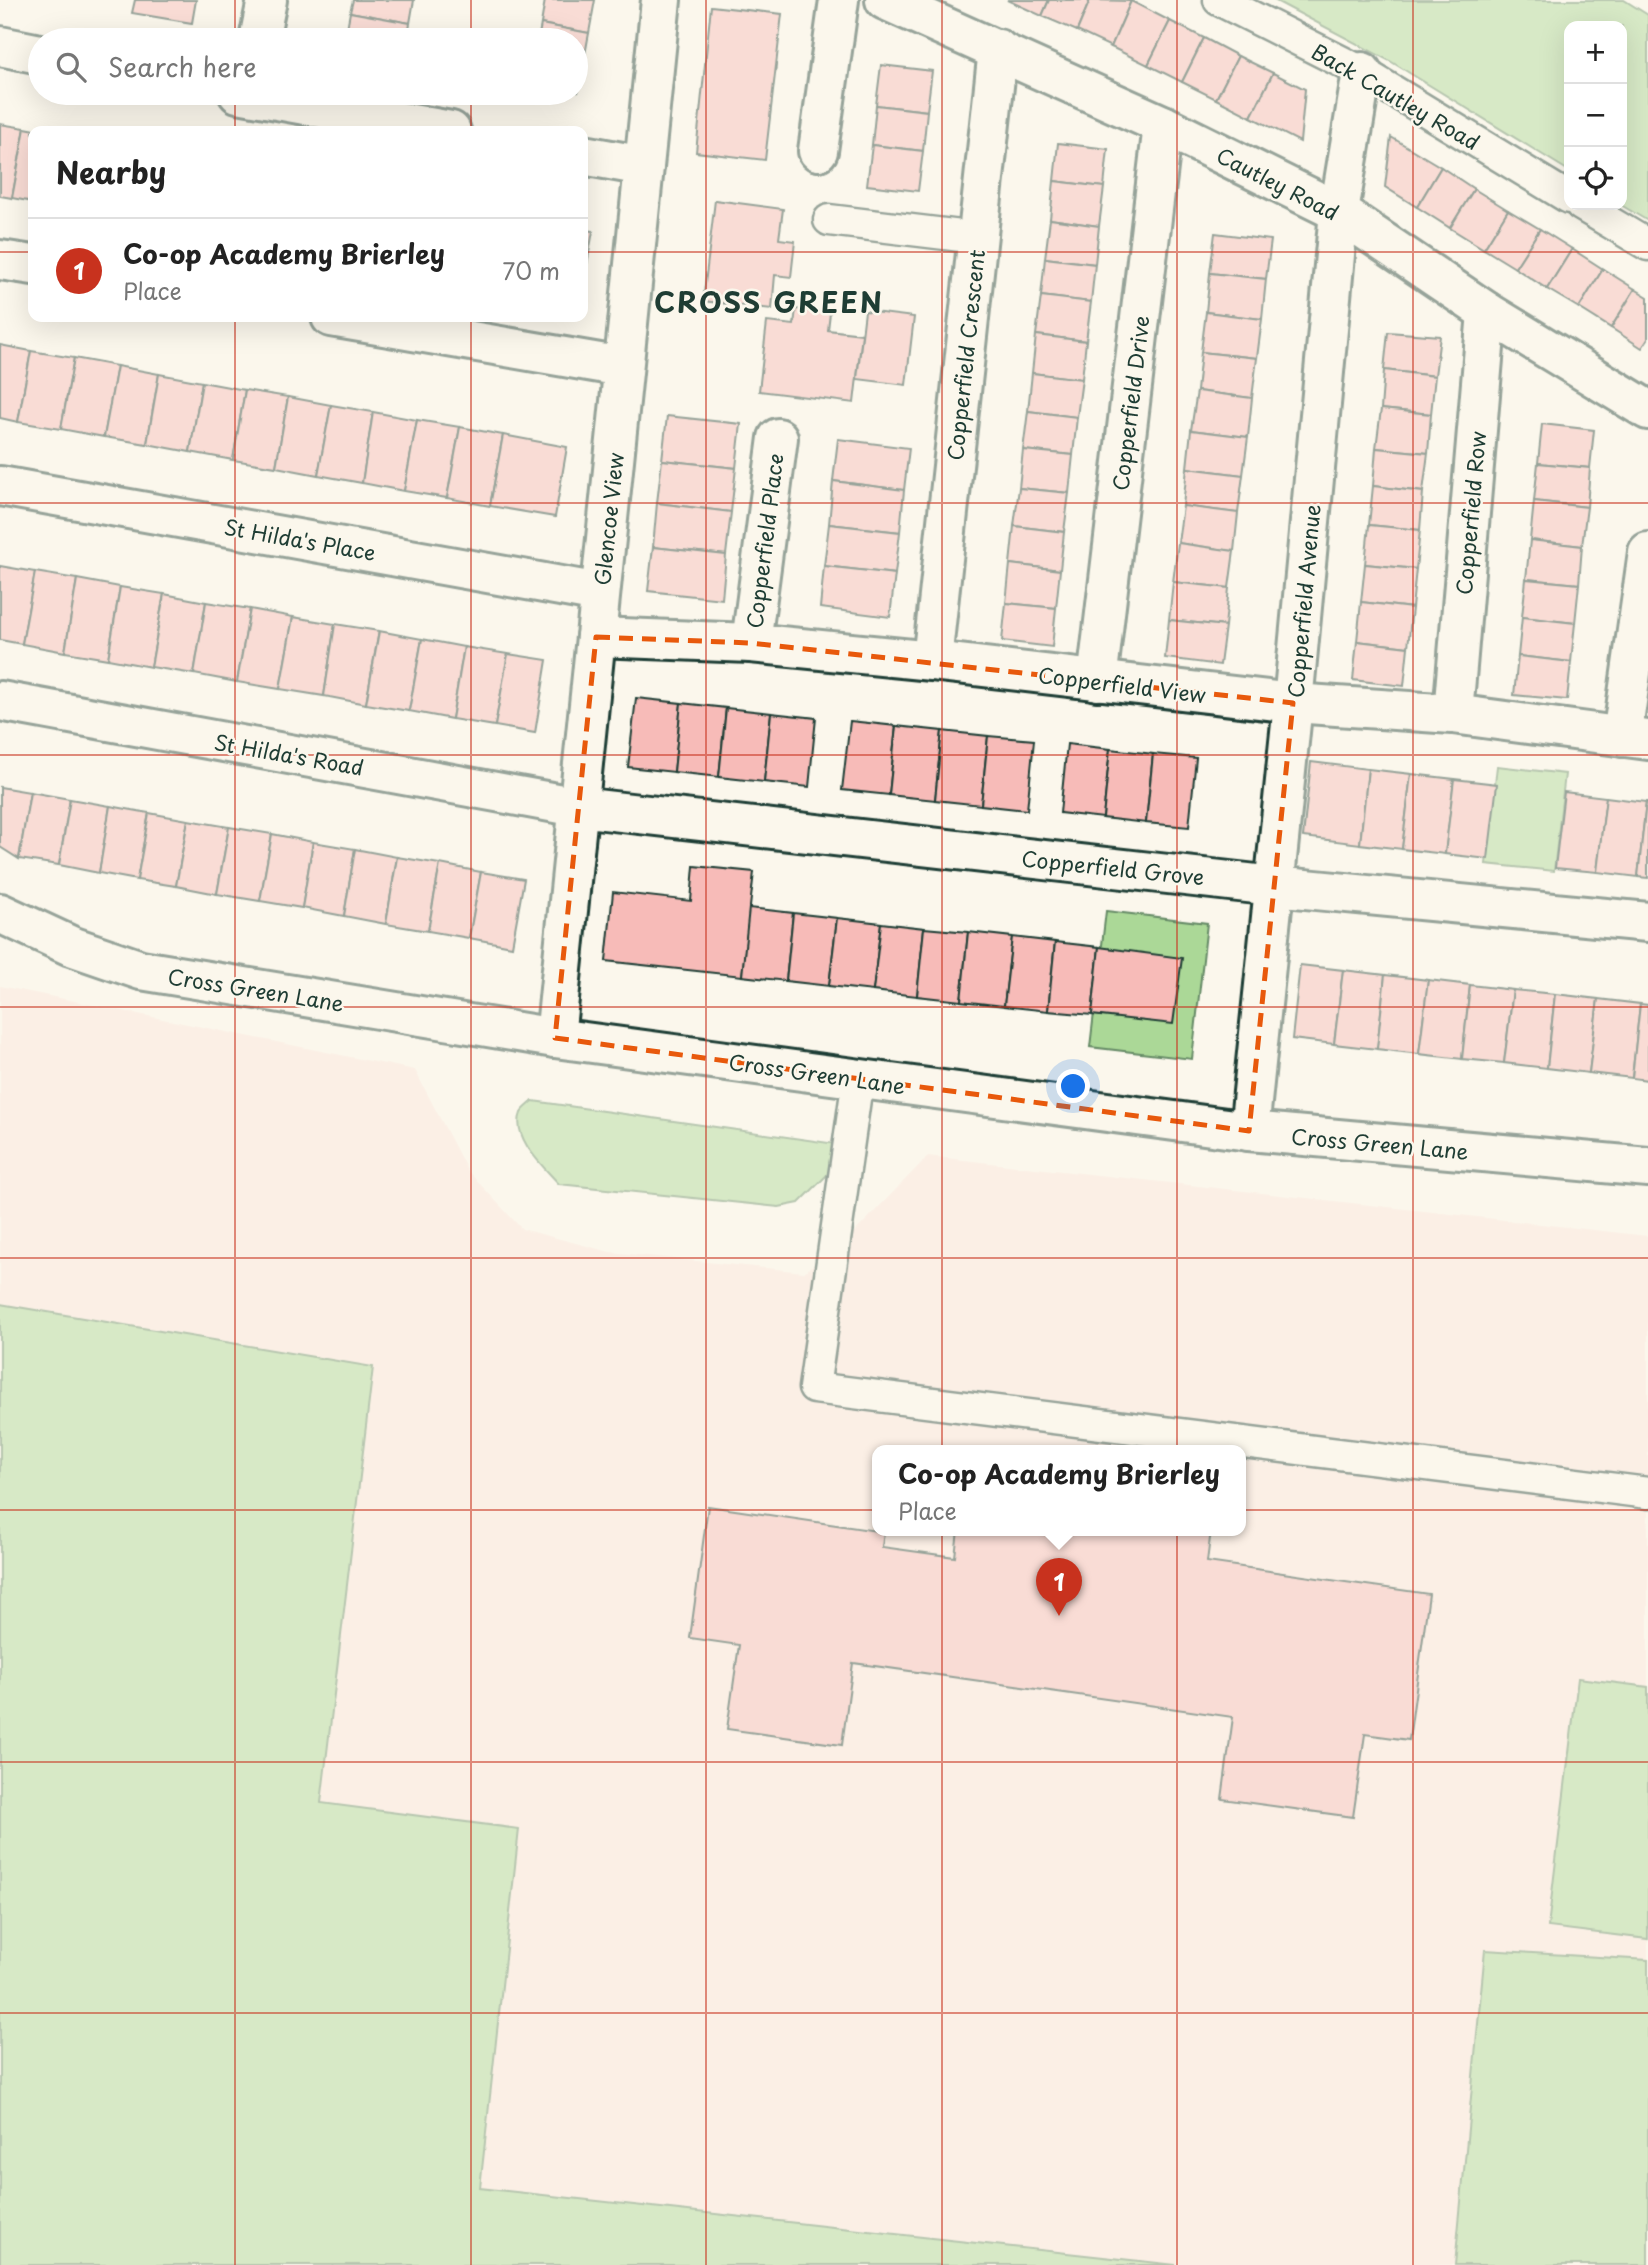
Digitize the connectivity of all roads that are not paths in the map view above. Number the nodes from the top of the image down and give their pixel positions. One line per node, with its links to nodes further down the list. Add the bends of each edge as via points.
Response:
1 (267, 0): 6 (street)
2 (661, 0): 16 (street, Glencoe View)
3 (839, 0): 14 (street)
4 (885, 0): 8 (street, Cautley Road)
5 (1219, 0): 10 (lane, Back Cautley Road)
6 (261, 28)
7 (0, 46): 9 (street)
8 (998, 49): 12 (street, Cautley Road); 21 (street, Copperfield Crescent)
9 (28, 52)
10 (1362, 72): 17 (lane, Back Cautley Road); 19 (street, Copperfield Avenue)
11 (310, 105): 13 (street)
12 (1163, 125): 19 (street, Cautley Road); 36 (street, Copperfield Drive)
13 (424, 126)
14 (818, 151)
15 (588, 156): 16 (street)
16 (644, 166): 27 (street, Glencoe View)
17 (1564, 195)
18 (1589, 210): 22 (lane)
19 (1339, 212): 25 (street, Cautley Road); 38 (street, Copperfield Avenue)
20 (829, 220): 21 (lane)
21 (978, 237): 35 (street, Copperfield Crescent)
22 (1648, 245)
23 (0, 260): 24 (street)
24 (28, 264)
25 (1488, 312): 28 (street, Cautley Road); 39 (street, Copperfield Row)
26 (360, 322): 27 (street)
27 (623, 367): 32 (street, Glencoe View)
28 (1648, 410)
29 (778, 438): 34 (street, Copperfield Place)
30 (0, 485): 32 (street, St Hilda's Place)
31 (1648, 552): 40 (street)
32 (600, 593): 33 (street, Glencoe View)
33 (596, 637): 34 (street, Copperfield View); 41 (street, Glencoe View)
34 (751, 643): 35 (street, Copperfield View)
35 (932, 661): 36 (street, Copperfield View)
36 (1097, 681): 38 (street, Copperfield View)
37 (0, 701): 41 (street, St Hilda's Road)
38 (1293, 703): 39 (street, Copperfield View); 42 (street, Copperfield Avenue)
39 (1453, 714): 40 (street, Copperfield View)
40 (1635, 739)
41 (578, 807): 42 (street, Copperfield Grove); 45 (street, Glencoe View)
42 (1274, 886): 44 (street, Copperfield Grove); 47 (street, Copperfield Avenue)
43 (0, 913): 45 (street, Cross Green Lane, via 71,946 141,970)
44 (1648, 922)
45 (555, 1038): 46 (street, Cross Green Lane)
46 (858, 1078): 47 (street, Cross Green Lane); 49 (lane, via 814,1388)
47 (1249, 1131): 48 (street, Cross Green Lane)
48 (1648, 1167)
49 (1648, 1493)

